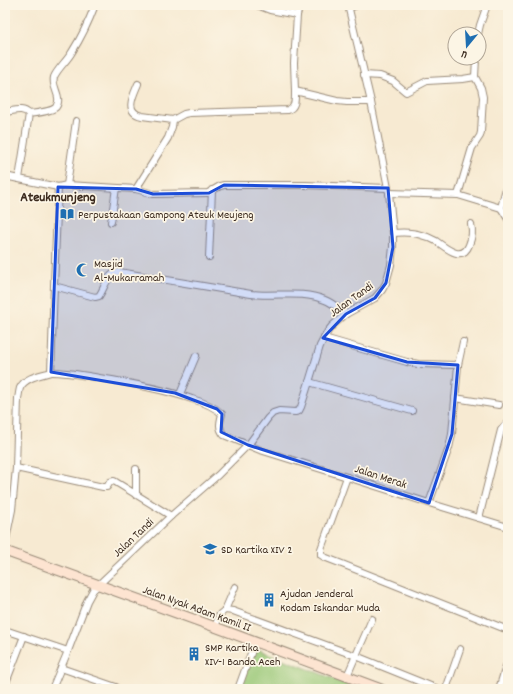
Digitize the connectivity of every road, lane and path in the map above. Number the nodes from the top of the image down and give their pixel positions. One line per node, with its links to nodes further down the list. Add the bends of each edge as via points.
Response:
1 (95, 5): 16 (street, via 73,51 54,77 58,98 56,107 49,111)
2 (257, 5): 7 (street)
3 (300, 5): 7 (street)
4 (357, 5): 6 (street)
5 (487, 5): 8 (street)
6 (348, 6): 10 (street, Jalan Tandi)
7 (297, 15): 13 (street)
8 (480, 26)
9 (476, 66): 11 (street)
10 (364, 75): 11 (street, via 380,76 393,81 406,92 427,81); 14 (street, Jalan Tandi)
11 (475, 77): 28 (street, via 483,97 481,132 472,148)
12 (138, 84): 17 (street, via 131,102 134,113)
13 (295, 92): 14 (street, via 347,102); 17 (street, via 294,104 288,110 189,113)
14 (371, 102): 27 (street, Jalan Tandi)
15 (5, 112): 16 (street, via 20,110)
16 (29, 114): 20 (street)
17 (173, 120): 25 (street, via 168,138)
18 (76, 121): 22 (street)
19 (5, 176): 20 (street)
20 (19, 179): 23 (street)
21 (508, 180): 29 (street)
22 (67, 186): 23 (street); 24 (street)
23 (58, 187): 35 (street)
24 (116, 188): 25 (street); 31 (street)
25 (136, 189): 26 (street, via 153,194 208,193)
26 (212, 190): 27 (street, via 224,185 305,185); 34 (street)
27 (389, 190): 28 (street); 33 (street, Jalan Tandi)
28 (458, 195): 29 (street)
29 (501, 208): 30 (street)
30 (508, 219)
31 (111, 222)
32 (471, 224): 33 (street, via 471,239 467,250 462,253 448,250 435,240 421,235)
33 (393, 233): 36 (street, Jalan Tandi, via 391,265 382,290 375,298)
34 (209, 257)
35 (54, 286): 36 (street, via 95,297 99,296 110,275 119,272 251,294 306,294 326,300); 41 (street)
36 (346, 314): 37 (street, Jalan Tandi, via 332,326)
37 (324, 338): 40 (street, via 407,362); 42 (street, Jalan Tandi)
38 (463, 342): 40 (street)
39 (196, 356): 43 (street)
40 (458, 364): 44 (street)
41 (51, 372): 43 (street, via 69,373); 49 (street, via 24,382 20,388)
42 (309, 382): 46 (street); 48 (street, Jalan Tandi, via 299,410 273,413)
43 (180, 394): 48 (street, Jalan Merak, via 217,409 222,414 221,432)
44 (455, 398): 45 (street); 53 (street, via 449,448)
45 (500, 405)
46 (412, 411)
47 (508, 423): 55 (street, via 501,430)
48 (248, 445): 51 (street, Jalan Merak); 54 (street, Jalan Tandi)
49 (16, 468): 52 (street, via 103,487 114,481); 57 (street, via 12,510)
50 (136, 469): 52 (street)
51 (347, 476): 53 (street, Jalan Merak); 65 (street, via 321,549 324,557)
52 (136, 495): 54 (street)
53 (429, 503): 55 (street, Jalan Merak)
54 (171, 516): 59 (street, Jalan Tandi)
55 (479, 518): 56 (street, Jalan Merak)
56 (508, 526)
57 (5, 544)
58 (5, 551): 59 (street, Jalan Nyak Adam Kamil II)
59 (98, 585): 63 (street, Jalan Nyak Adam Kamil II); 69 (street, Jalan Tandi, via 87,601)
60 (235, 587): 61 (street)
61 (225, 610): 63 (street, via 220,614); 70 (street)
62 (372, 619): 70 (street)
63 (215, 627): 67 (street, Jalan Nyak Adam Kamil II)
64 (5, 630): 66 (street)
65 (508, 630)
66 (24, 636): 69 (street); 74 (street)
67 (255, 642): 73 (street, Jalan Nyak Adam Kamil II); 77 (street)
68 (460, 649): 80 (street)
69 (68, 650): 72 (street, Jalan Tandi)
70 (356, 656): 73 (street); 79 (street)
71 (506, 666): 81 (street)
72 (61, 668): 75 (street, Jalan Tandi); 76 (street)
73 (347, 676): 78 (street, Jalan Nyak Adam Kamil II)
74 (5, 685)
75 (52, 689)
76 (117, 689)
77 (238, 689)
78 (381, 689)
79 (438, 689)
80 (446, 689)
81 (499, 689)

